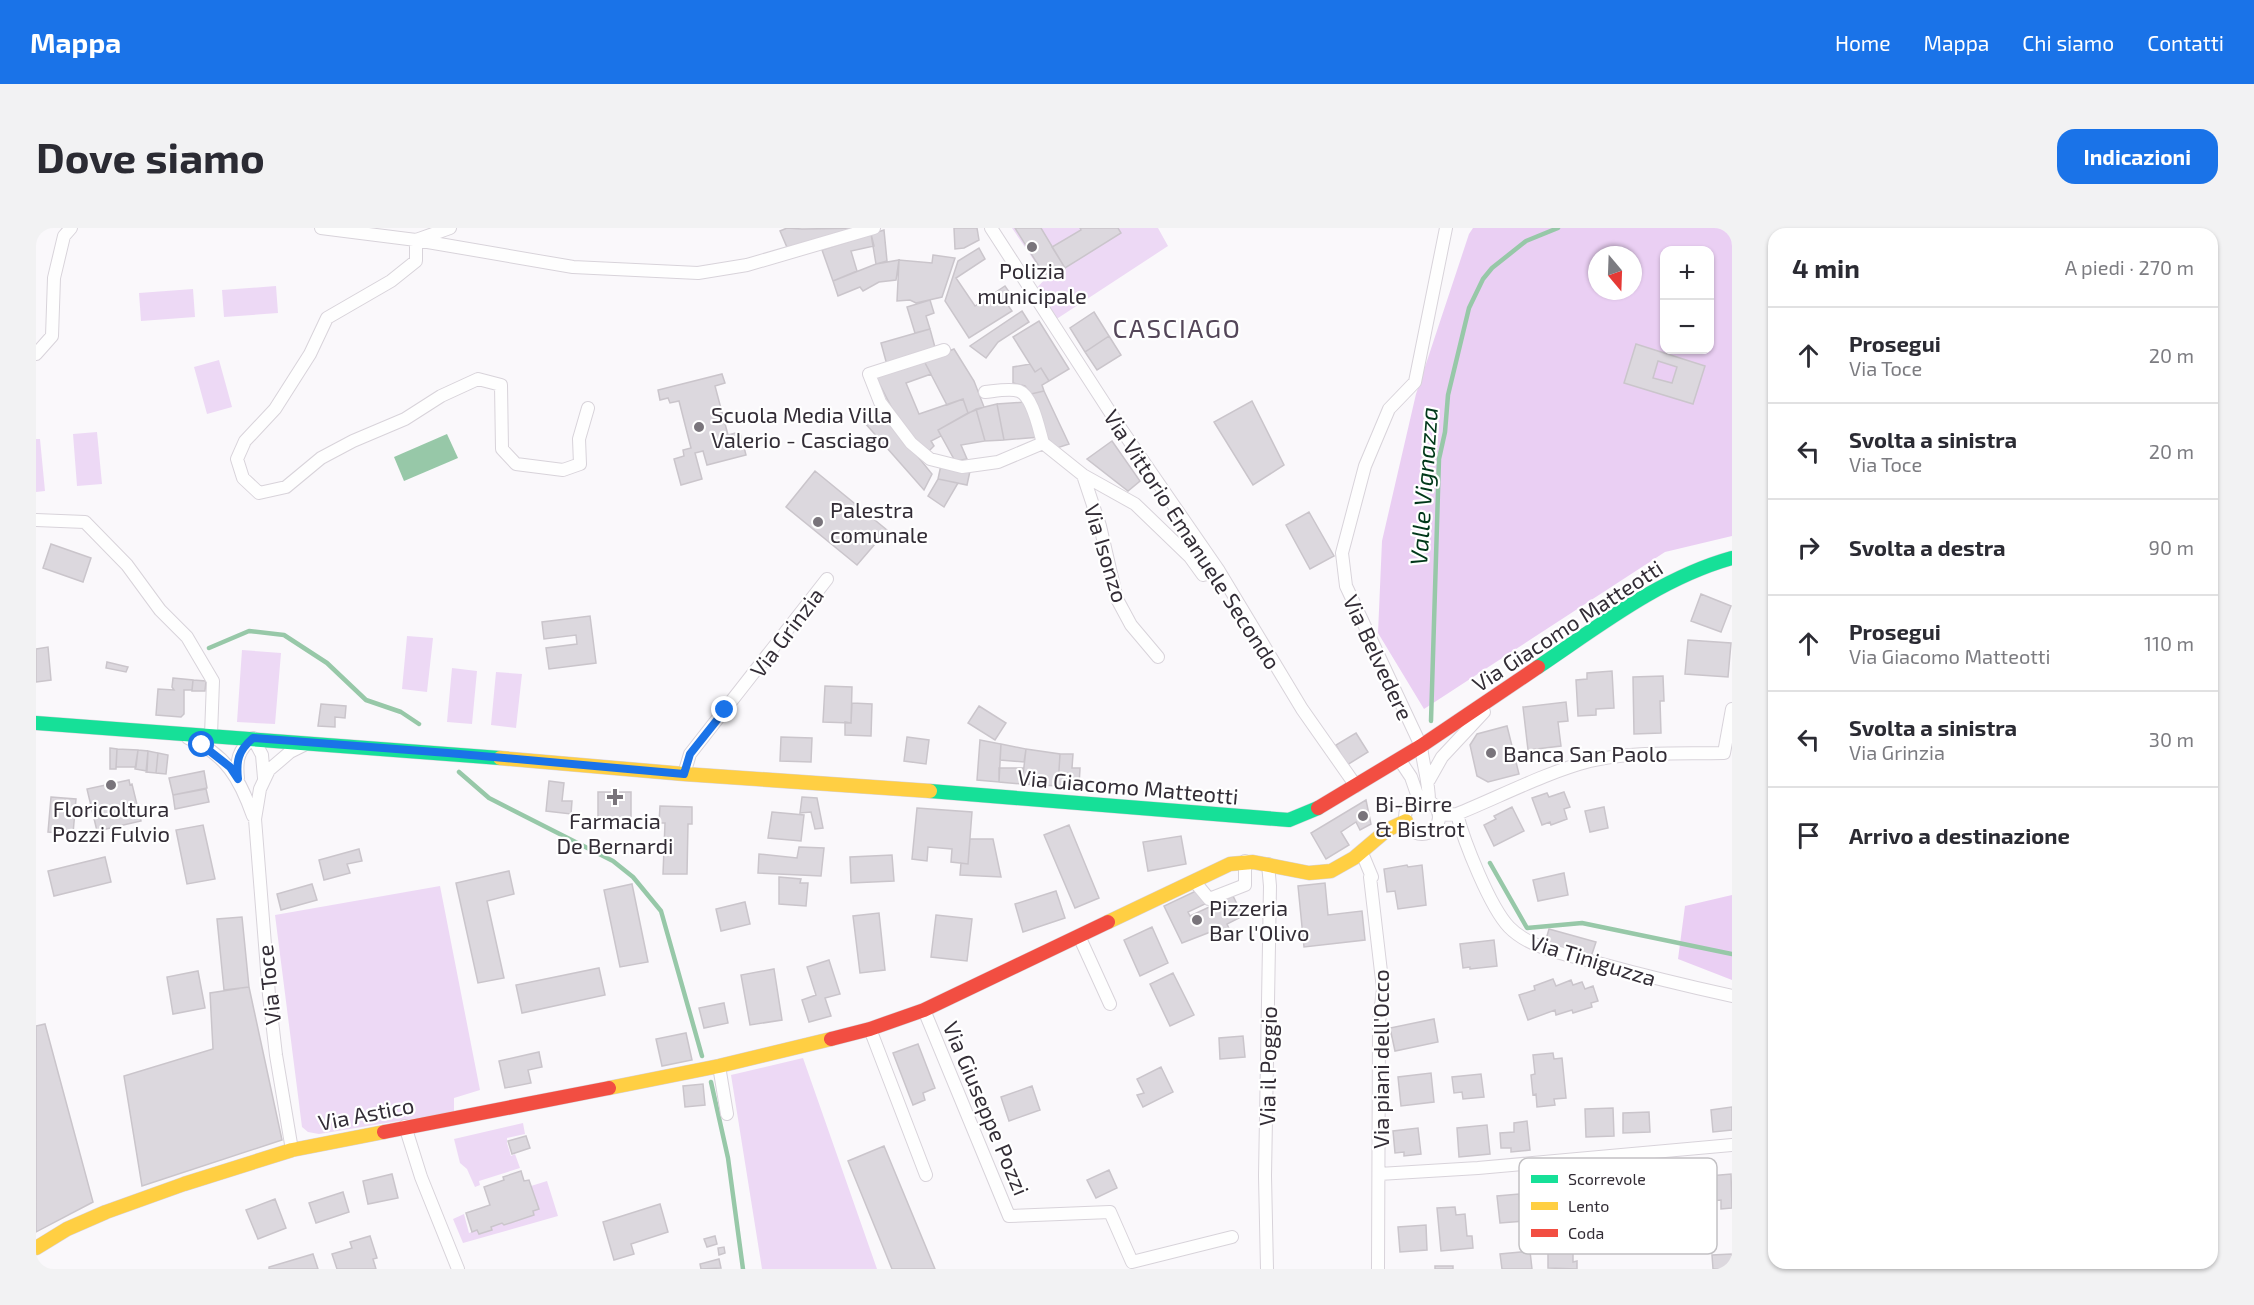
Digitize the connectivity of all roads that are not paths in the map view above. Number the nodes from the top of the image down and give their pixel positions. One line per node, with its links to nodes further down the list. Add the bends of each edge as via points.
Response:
1 (71, 228): 9 (street, via 64,236 54,278 52,336)
2 (321, 228): 7 (street)
3 (450, 228): 7 (street)
4 (874, 228): 7 (street, via 747,265 698,273 573,267)
5 (1446, 228): 26 (street, Via Belvedere, via 1415,382 1389,409 1365,466 1341,552 1346,586)
6 (992, 230): 16 (street, Via Vittorio Emanuele Secondo)
7 (416, 240): 11 (street, via 416,261 391,281 327,318 275,410 245,441 237,459 243,478 259,493 286,487 321,458 478,379 501,385 502,449 516,464 562,470 579,464 579,439)
8 (944, 350): 12 (street, via 869,374 880,402 911,443 930,459 962,467 998,462)
9 (36, 354)
10 (985, 392): 12 (street, via 1018,390 1024,394)
11 (588, 408)
12 (1043, 443): 13 (street)
13 (1083, 475): 16 (street, via 1135,504 1190,557 1203,575); 18 (street, Via Isonzo, via 1117,599 1131,625)
14 (36, 520): 23 (street, via 85,522 187,637 213,681)
15 (1732, 558): 19 (main road, Via Giacomo Matteotti, via 1683,575)
16 (1219, 571): 33 (street, Via Vittorio Emanuele Secondo, via 1302,709)
17 (827, 579): 29 (street, Via Grinzia, via 690,754)
18 (1158, 657)
19 (1514, 683): 26 (main road, Via Giacomo Matteotti); 32 (street, via 1442,757)
20 (1732, 709): 27 (street)
21 (36, 723): 22 (main road, Via Giacomo Matteotti)
22 (175, 733): 23 (main road, Via Giacomo Matteotti); 30 (street, Via Toce, via 211,750)
23 (211, 735): 24 (main road, Via Giacomo Matteotti)
24 (253, 738): 25 (main road, Via Giacomo Matteotti); 30 (street, Via Toce, via 237,758); 31 (street, Via Toce, via 262,755)
25 (311, 743): 29 (main road, Via Giacomo Matteotti); 31 (street, Via Toce, via 290,752)
26 (1421, 746): 28 (main road, Via Giacomo Matteotti); 32 (street, Via Belvedere)
27 (1728, 753): 35 (street, via 1592,761)
28 (1399, 759): 33 (main road, Via Giacomo Matteotti); 34 (street)
29 (684, 774): 33 (main road, Via Giacomo Matteotti, via 1280,820 1302,817)
30 (238, 779): 37 (street, Via Toce)
31 (264, 779): 37 (street, Via Toce)
32 (1429, 780): 34 (street, Via Belvedere)
33 (1356, 786)
34 (1424, 801): 36 (street, via 1437,809); 38 (street, via 1414,802 1407,810)
35 (1457, 814): 36 (street); 44 (street, Via Tiniguzza, via 1496,908 1517,934 1558,952)
36 (1439, 815): 38 (street, via 1436,826 1422,833 1412,830)
37 (255, 819): 52 (street, Via Toce, via 269,995)
38 (1406, 820): 39 (main road, Via Giuseppe Pozzi, via 1383,832)
39 (1362, 853): 41 (main road, Via Giuseppe Pozzi, via 1344,866 1319,873 1301,873); 55 (street, Via piani dell'Occo, via 1372,876 1383,978 1379,1022)
40 (1245, 861): 41 (main road, Via Giuseppe Pozzi); 42 (main road, Via Giuseppe Pozzi); 42 (street, via 1245,885 1209,899)
41 (1268, 864): 60 (street, Via il Poggio)
42 (1194, 881): 43 (main road, Via Giuseppe Pozzi)
43 (1078, 936): 45 (street); 46 (main road, Via Giuseppe Pozzi)
44 (1732, 996)
45 (1110, 1004)
46 (924, 1010): 47 (main road, Via Giuseppe Pozzi); 57 (street, Via Giuseppe Pozzi, via 1009,1216 1110,1212 1132,1262)
47 (870, 1029): 48 (main road, Via Giuseppe Pozzi); 56 (street)
48 (719, 1066): 49 (street); 50 (main road, Via Astico)
49 (727, 1114)
50 (405, 1126): 52 (main road, Via Astico); 59 (street)
51 (1732, 1145): 53 (street)
52 (292, 1150): 58 (main road, Via Astico, via 106,1212)
53 (1589, 1158)
54 (1519, 1164): 55 (street)
55 (1379, 1174): 61 (street, Via piani dell'Occo)
56 (926, 1175)
57 (1232, 1237)
58 (36, 1248)
59 (458, 1269)
60 (1267, 1269)
61 (1378, 1269)

